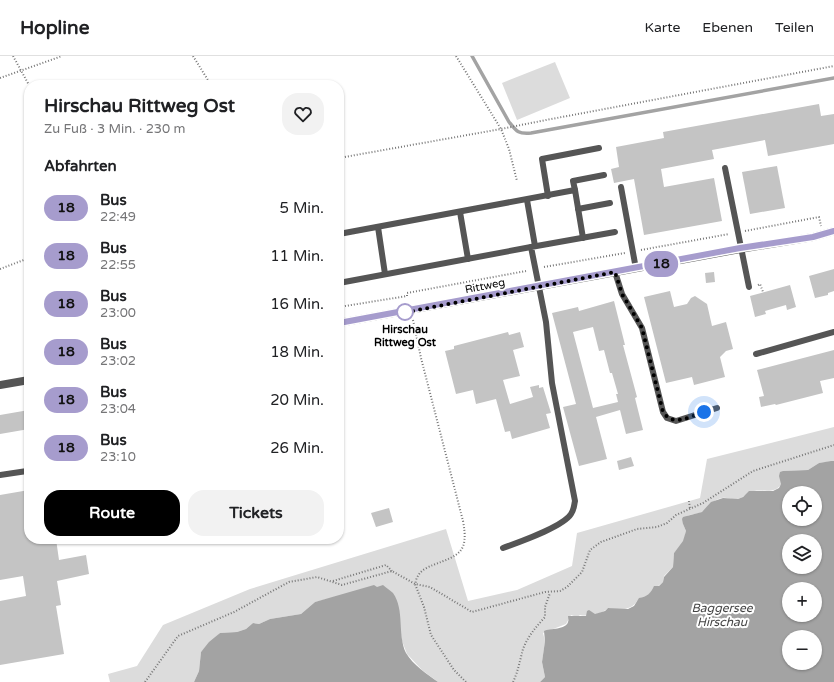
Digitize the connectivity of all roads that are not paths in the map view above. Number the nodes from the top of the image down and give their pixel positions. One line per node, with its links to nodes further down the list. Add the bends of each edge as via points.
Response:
1 (599, 148): 6 (lane, via 542,159)
2 (724, 168): 17 (lane)
3 (604, 175): 5 (lane, via 573,181)
4 (621, 187): 19 (lane)
5 (575, 190): 6 (lane); 9 (lane)
6 (548, 196): 7 (lane)
7 (527, 200): 10 (lane); 16 (lane)
8 (610, 203): 9 (lane)
9 (578, 209): 15 (lane)
10 (460, 212): 11 (lane); 18 (lane)
11 (378, 227): 14 (lane); 21 (lane)
12 (615, 232): 15 (lane)
13 (834, 232): 17 (street, Rittweg)
14 (344, 233)
15 (583, 238): 16 (lane)
16 (533, 246): 18 (lane); 23 (lane)
17 (740, 248): 19 (street, Rittweg); 24 (lane)
18 (468, 259): 21 (lane)
19 (636, 269): 20 (street, Rittweg)
20 (615, 272): 23 (street, Rittweg); 30 (lane, via 622,294 642,328 663,412 667,418 676,420)
21 (386, 274): 22 (lane)
22 (344, 282)
23 (538, 287): 25 (street, Rittweg); 33 (lane, via 546,322 555,398 575,501 572,513 566,520 535,536)
24 (748, 287)
25 (344, 323)
26 (834, 332): 27 (lane)
27 (756, 354)
28 (24, 381): 29 (street)
29 (0, 385)
30 (717, 408)
31 (24, 471): 32 (lane)
32 (0, 475)
33 (503, 548)

